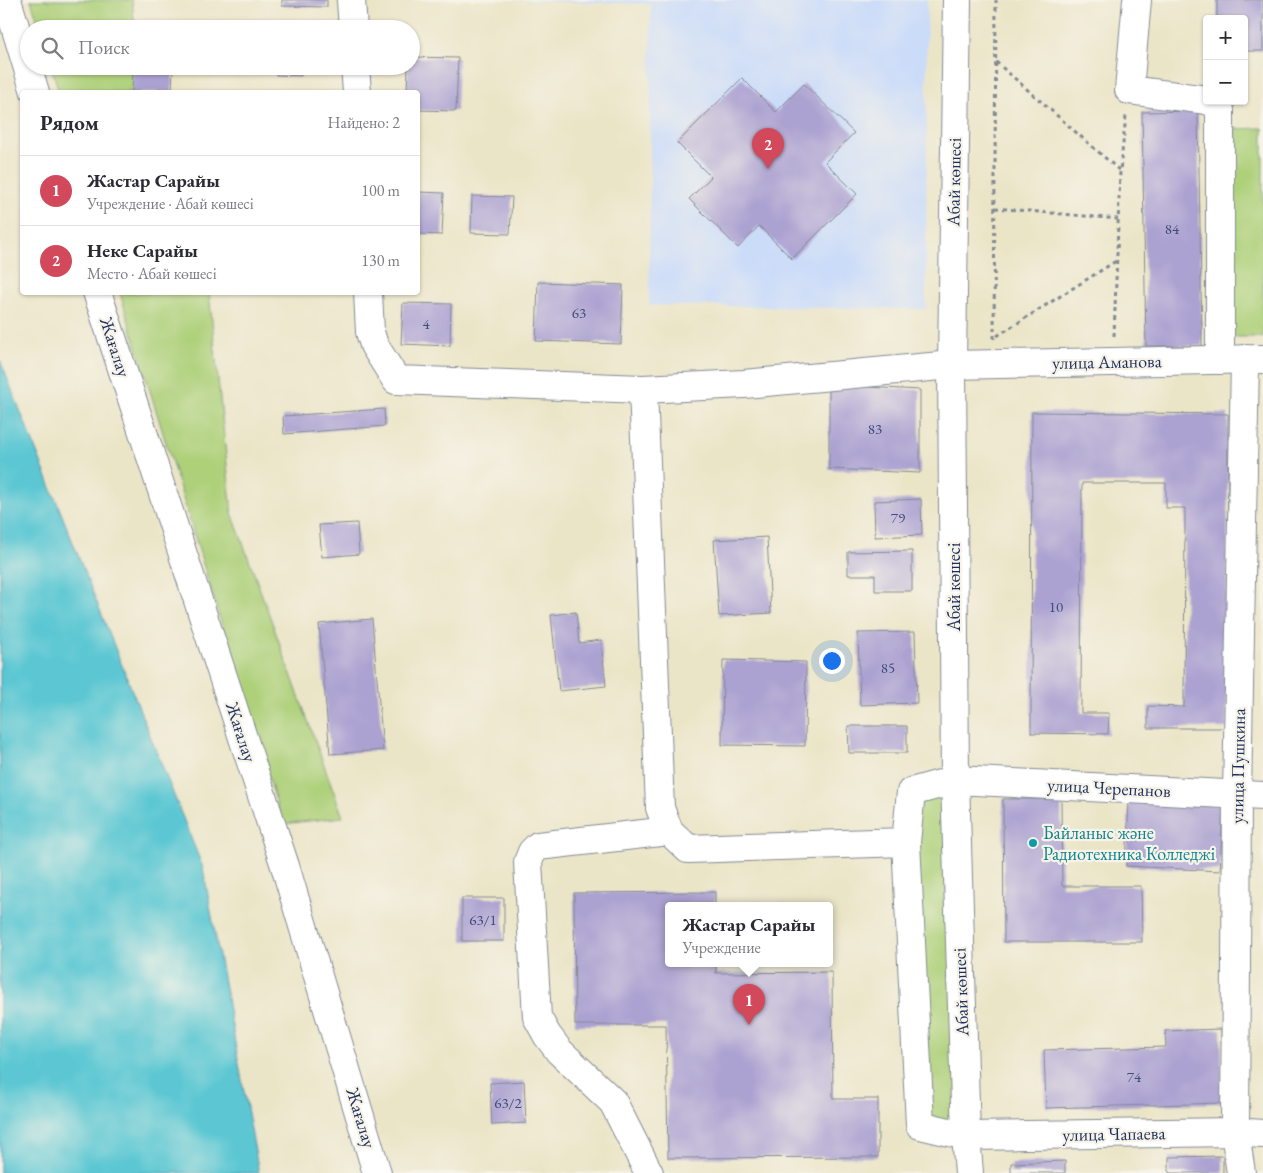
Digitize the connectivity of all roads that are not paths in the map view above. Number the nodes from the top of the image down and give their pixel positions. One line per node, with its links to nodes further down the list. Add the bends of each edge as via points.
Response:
1 (7, 0): 6 (street)
2 (351, 0): 5 (street)
3 (957, 0): 16 (street, Абай көшесі)
4 (1137, 0): 11 (street, via 1129,90)
5 (352, 20)
6 (20, 43)
7 (30, 75): 9 (street)
8 (356, 75): 10 (street)
9 (34, 90)
10 (357, 90)
11 (1203, 100)
12 (1216, 105): 15 (street, улица Пушкина, via 1220,110)
13 (98, 295): 27 (street, Жағалау, via 285,866)
14 (368, 295): 17 (street, улица Аманова, via 374,345 396,380)
15 (1243, 359): 16 (street, улица Аманова, via 1113,362 994,351); 18 (street, улица Пушкина)
16 (952, 365): 17 (street, улица Аманова); 20 (street, Абай көшесі)
17 (642, 390): 22 (street, via 660,808)
18 (1253, 502): 19 (street, улица Пушкина)
19 (1251, 683): 21 (street, улица Пушкина)
20 (955, 780): 21 (street, улица Черепанов); 23 (street, улица Черепанов, via 911,792); 26 (street, Абай көшесі)
21 (1250, 796): 24 (street, улица Пушкина)
22 (668, 831): 23 (street, via 688,849); 28 (street, via 538,846 528,862 537,1017 559,1051 613,1102)
23 (906, 842): 26 (street, улица Чапаева, via 920,1125)
24 (1236, 1132): 25 (street, улица Чапаева); 26 (street, улица Чапаева); 30 (street, улица Пушкина)
25 (1263, 1134)
26 (966, 1136): 29 (street, Абай көшесі)
27 (377, 1173)
28 (649, 1173)
29 (969, 1173)
30 (1241, 1173)

